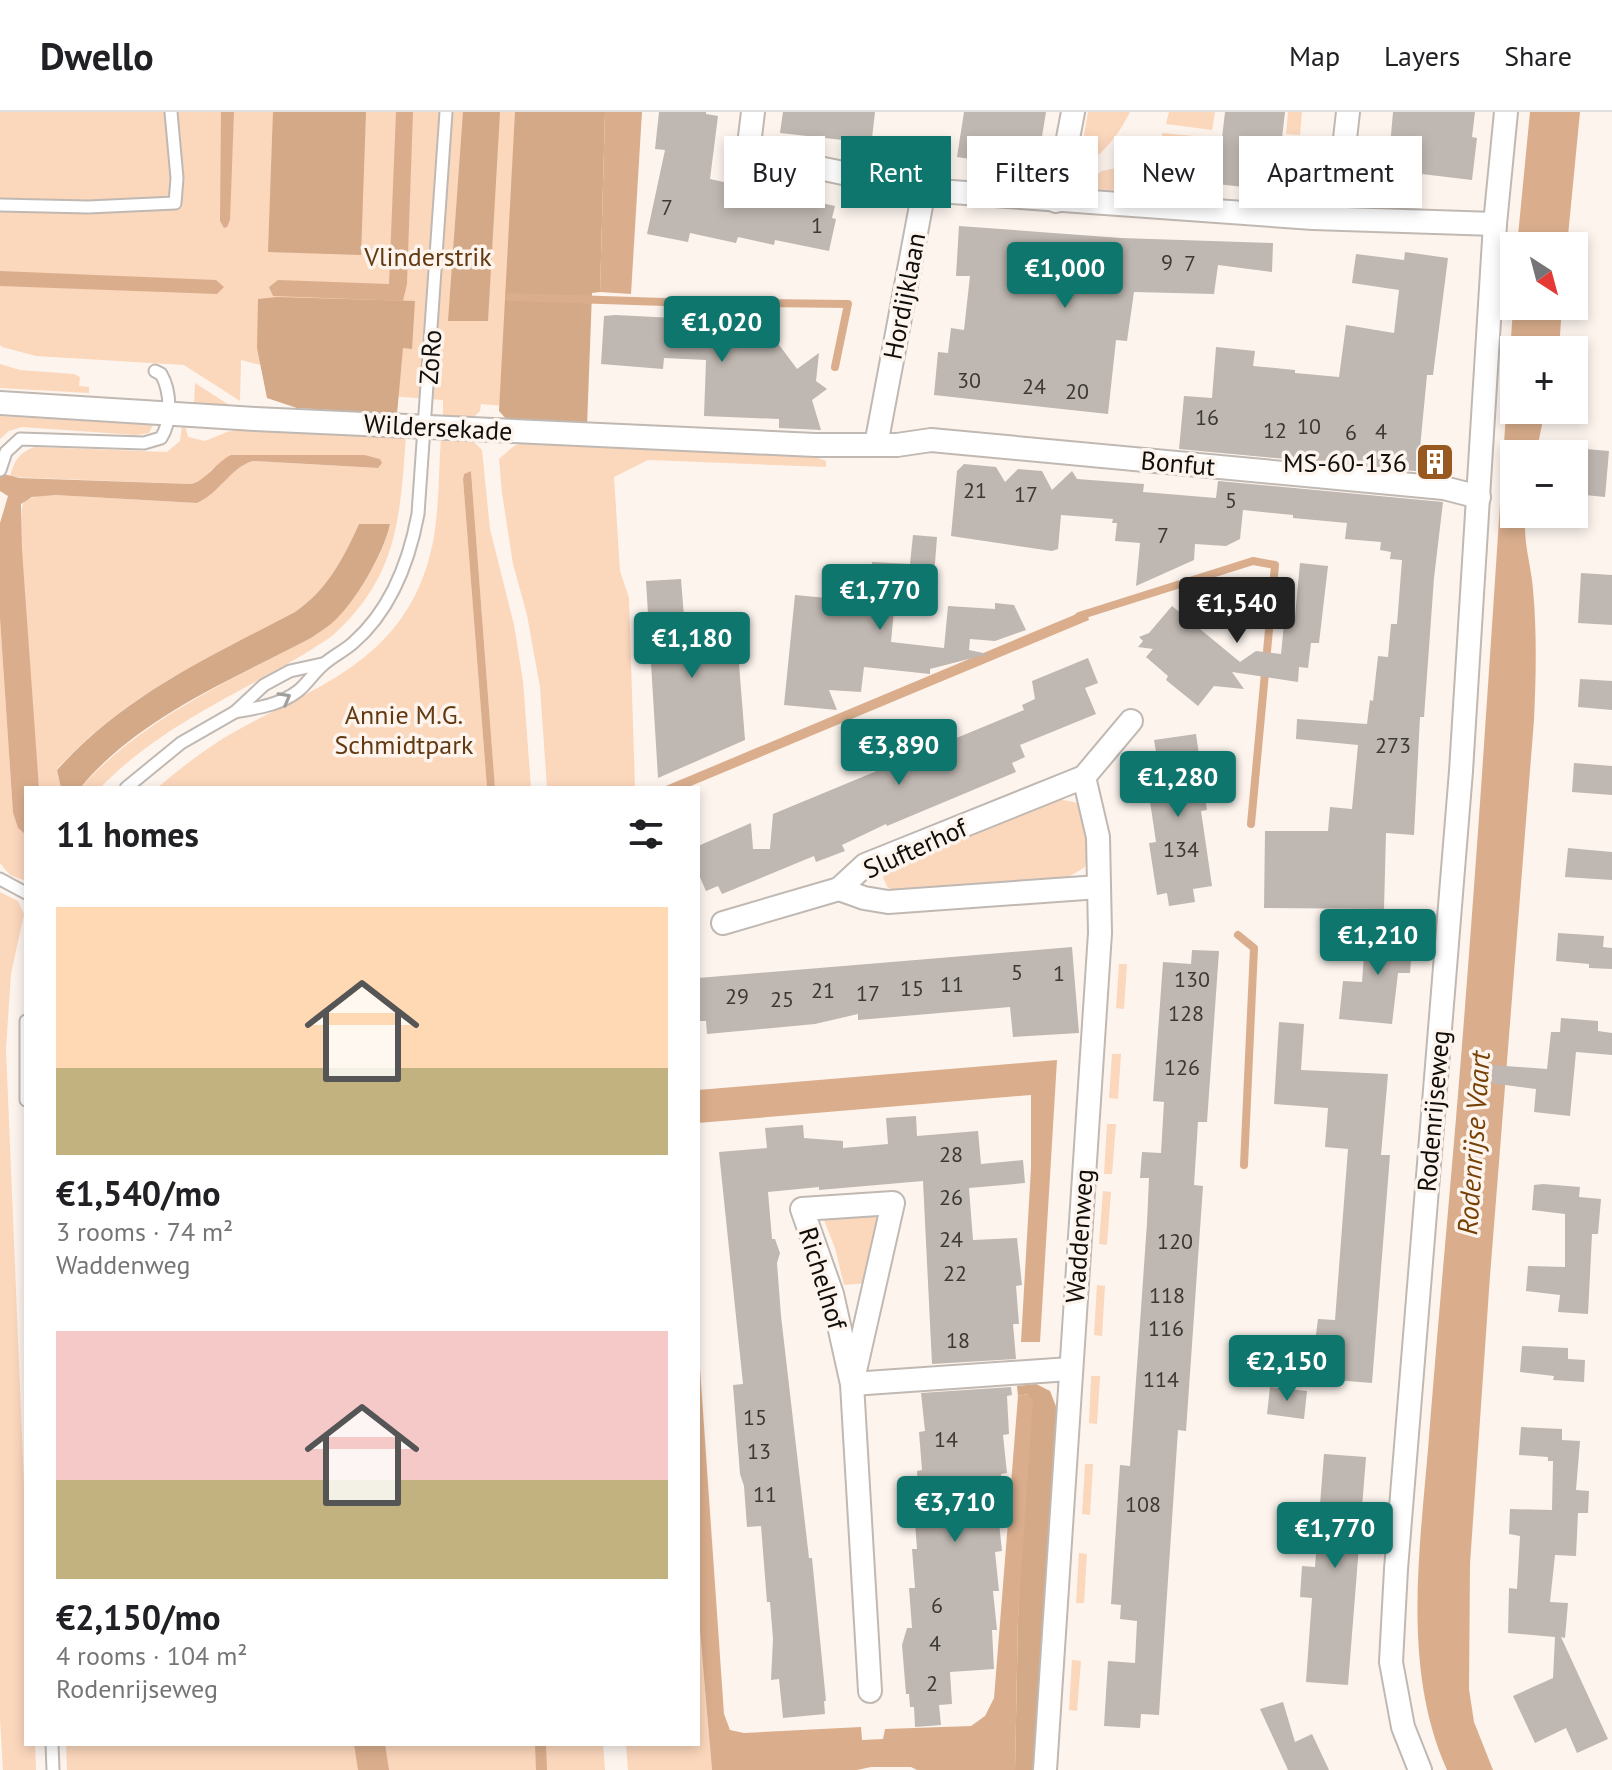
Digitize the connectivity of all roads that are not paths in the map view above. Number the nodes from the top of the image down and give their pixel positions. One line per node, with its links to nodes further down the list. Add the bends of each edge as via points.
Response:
1 (171, 112): 10 (lane, via 175,203)
2 (446, 112): 17 (lane, ZoRo)
3 (753, 112): 8 (street, via 748,153)
4 (1073, 112): 7 (street)
5 (1348, 112): 12 (street)
6 (1506, 112): 13 (street, Rodenrijseweg)
7 (1068, 136)
8 (841, 173)
9 (1098, 204): 12 (street)
10 (0, 205)
11 (921, 208): 18 (street, Hordijklaan)
12 (1336, 218): 13 (street)
13 (1495, 224): 20 (street, Rodenrijseweg)
14 (155, 371): 16 (lane, via 167,386)
15 (0, 403): 16 (street, Wildersekade)
16 (167, 413): 17 (street, Wildersekade); 19 (lane, via 164,433 156,441 20,439)
17 (425, 426): 18 (street, Wildersekade); 21 (lane, ZoRo, via 418,514 404,571 364,633)
18 (876, 445): 20 (street, Bonfut, via 931,440 1444,488)
19 (1, 465)
20 (1479, 497): 37 (street, Rodenrijseweg, via 1391,1662 1403,1727)
21 (324, 664): 22 (lane, ZoRo, via 290,671 264,685); 22 (lane, ZoRo, one-way to 21, via 274,704 298,691)
22 (235, 712): 25 (lane, ZoRo, via 181,743)
23 (1131, 721): 24 (street)
24 (1084, 777): 27 (street, Waddenweg, via 1098,837); 28 (street, Slufterhof, via 865,865)
25 (128, 786)
26 (0, 879): 29 (lane)
27 (1099, 887): 28 (street, Slufterhof, via 888,902); 31 (street, Waddenweg)
28 (839, 889): 30 (street, Slufterhof)
29 (24, 892)
30 (723, 923)
31 (1070, 1369): 32 (street); 36 (street, Waddenweg)
32 (852, 1384): 32 (street, Richelhof, via 893,1203 802,1209 832,1294); 33 (street, Richelhof)
33 (870, 1691)
34 (52, 1746): 35 (lane)
35 (53, 1770)
36 (1045, 1770)
37 (1420, 1770)

